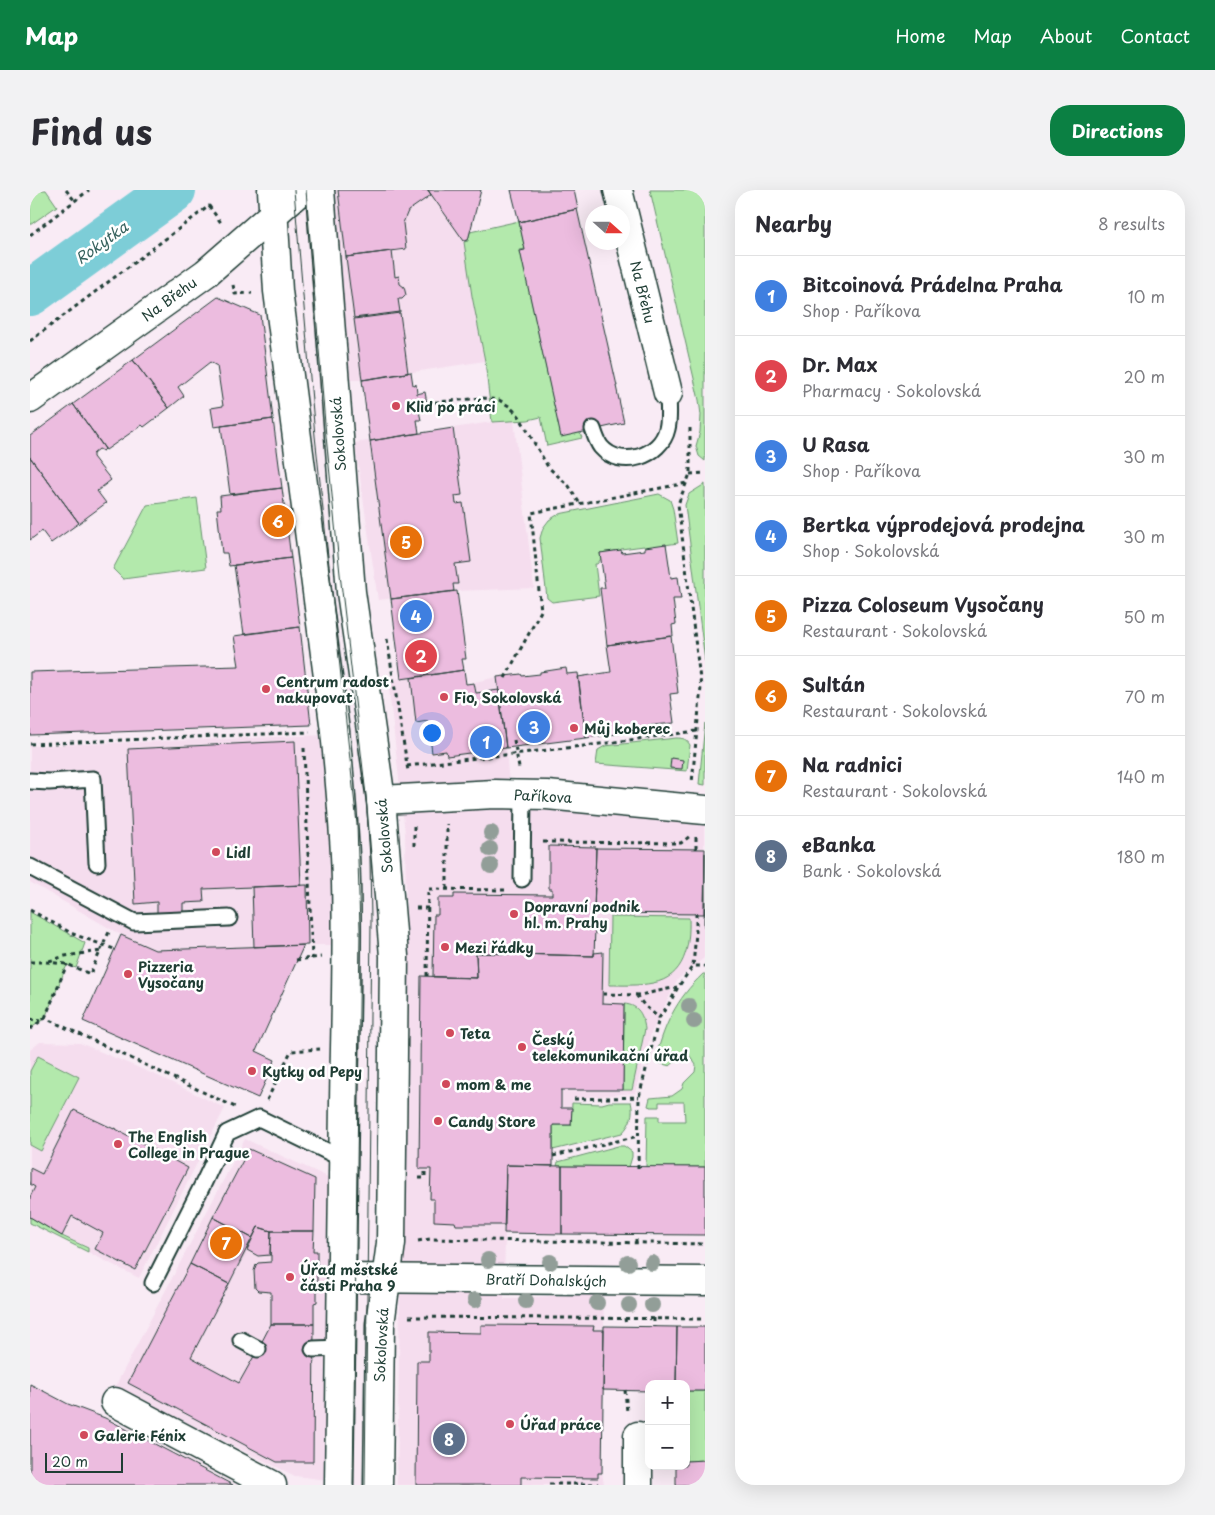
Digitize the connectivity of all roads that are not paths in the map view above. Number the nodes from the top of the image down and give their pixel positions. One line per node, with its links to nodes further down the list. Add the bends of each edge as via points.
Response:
1 (301, 190): 4 (main road, Na Břehu)
2 (320, 190): 10 (main road, Sokolovská, via 351,592)
3 (618, 190): 5 (main road, Na Břehu)
4 (273, 202): 6 (main road, Na Břehu, via 206,272); 16 (main road, via 279,300 342,803 347,956)
5 (668, 393): 7 (lane, via 668,429 661,443 642,457 611,455 602,448)
6 (30, 399)
7 (593, 429)
8 (30, 781): 12 (lane, via 93,779)
9 (523, 794): 10 (main road, Paříkova); 11 (main road, Paříkova, via 546,794); 14 (lane)
10 (381, 800): 18 (main road, Sokolovská, via 394,981 391,1243)
11 (697, 816)
12 (97, 863)
13 (30, 867): 15 (lane, via 134,922)
14 (522, 879)
15 (229, 918)
16 (343, 1159): 17 (main road); 20 (lane, via 259,1118 227,1133)
17 (342, 1278): 18 (main road, Bratří Dohalských); 22 (main road)
18 (387, 1278): 19 (main road, Bratří Dohalských); 29 (main road, Sokolovská, via 380,1324)
19 (705, 1282)
20 (153, 1283)
21 (241, 1340): 23 (lane)
22 (341, 1348): 24 (lane); 28 (main road)
23 (258, 1349)
24 (313, 1349)
25 (115, 1402): 27 (main road)
26 (638, 1436): 30 (main road)
27 (272, 1485)
28 (339, 1485)
29 (378, 1485)
30 (638, 1485)

